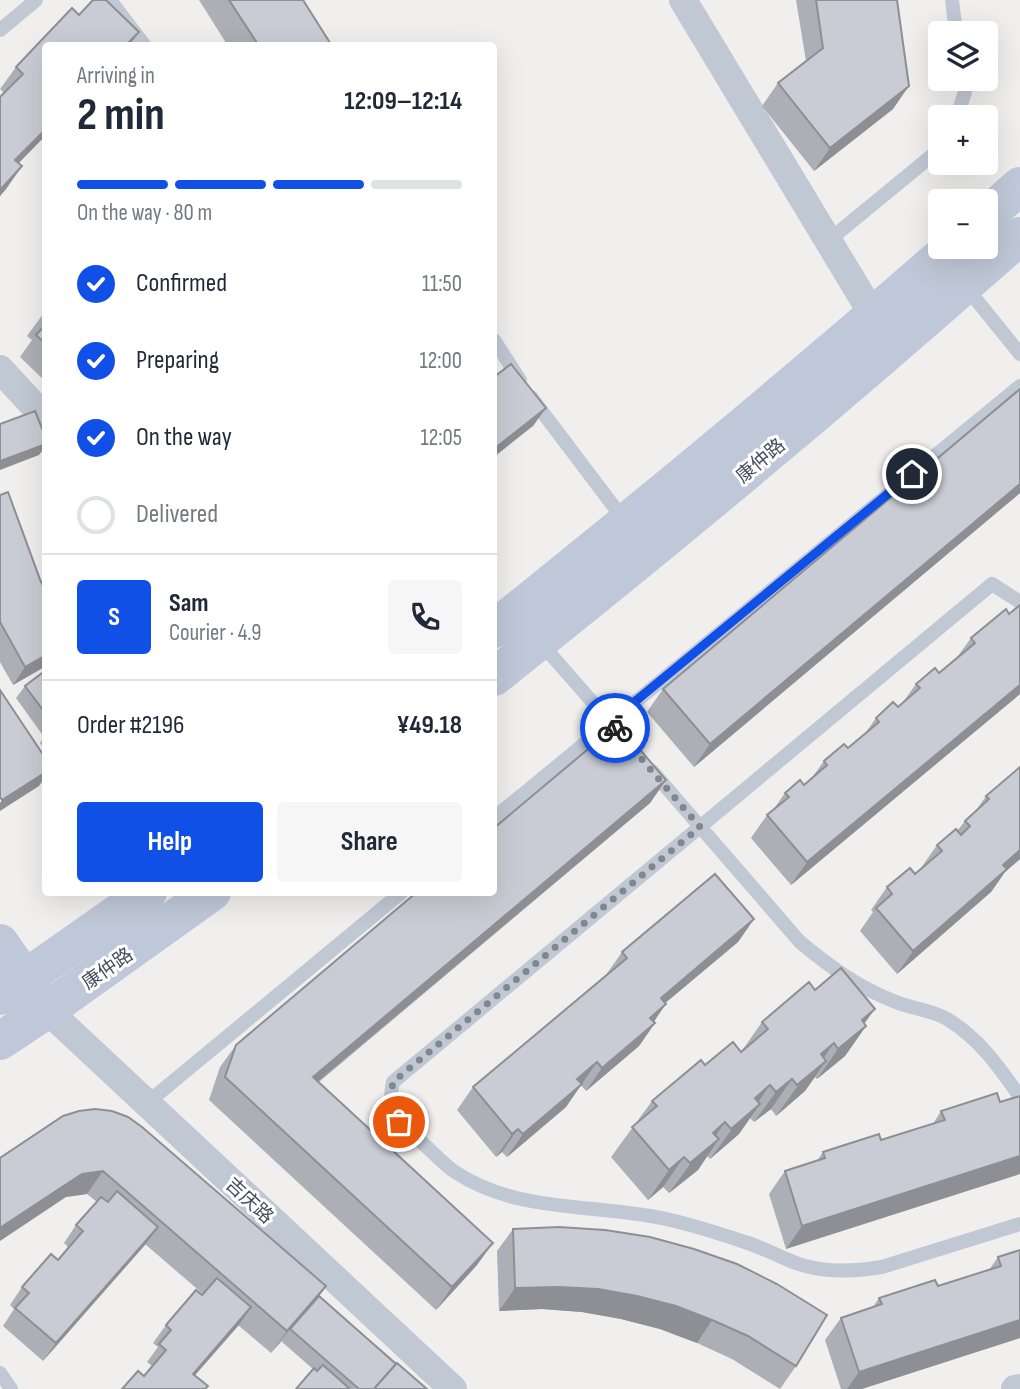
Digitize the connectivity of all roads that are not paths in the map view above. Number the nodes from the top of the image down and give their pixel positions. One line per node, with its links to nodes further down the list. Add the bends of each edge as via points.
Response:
1 (36, 0): 6 (lane)
2 (110, 0): 7 (lane)
3 (683, 0): 12 (street)
4 (952, 0): 5 (lane)
5 (955, 21)
6 (0, 30)
7 (142, 42)
8 (928, 159): 12 (lane)
9 (1020, 186): 10 (main road)
10 (998, 205)
11 (1020, 236): 14 (main road, 康仲路)
12 (828, 241): 15 (street)
13 (938, 259): 15 (main road, 康仲路)
14 (964, 286): 17 (lane); 24 (main road, 康仲路)
15 (873, 315): 21 (main road, 康仲路)
16 (497, 345): 21 (lane, via 530,396)
17 (1020, 354)
18 (0, 369): 20 (street)
19 (1020, 386): 26 (lane)
20 (42, 413)
21 (626, 522): 23 (main road, 康仲路)
22 (1020, 602): 30 (lane, via 992,584)
23 (497, 627)
24 (539, 641): 25 (main road, 康仲路); 26 (lane)
25 (497, 675)
26 (610, 722): 27 (lane); 29 (lane)
27 (628, 743)
28 (646, 764): 30 (lane)
29 (497, 816)
30 (700, 827): 36 (lane, via 800,942 849,980 879,996 944,1017 966,1032); 38 (lane, via 393,1082 392,1106 399,1122 455,1171 494,1191 544,1204 664,1219 815,1268 837,1271 882,1266)
31 (144, 896): 35 (main road, 康仲路)
32 (205, 896): 35 (main road, 康仲路)
33 (397, 896): 37 (lane)
34 (0, 943): 35 (main road, 吉庆路)
35 (19, 1010): 37 (street, 吉庆路)
36 (1020, 1097)
37 (147, 1103): 41 (street, 吉庆路)
38 (1020, 1224)
39 (0, 1373): 40 (lane)
40 (11, 1389)
41 (453, 1389)

